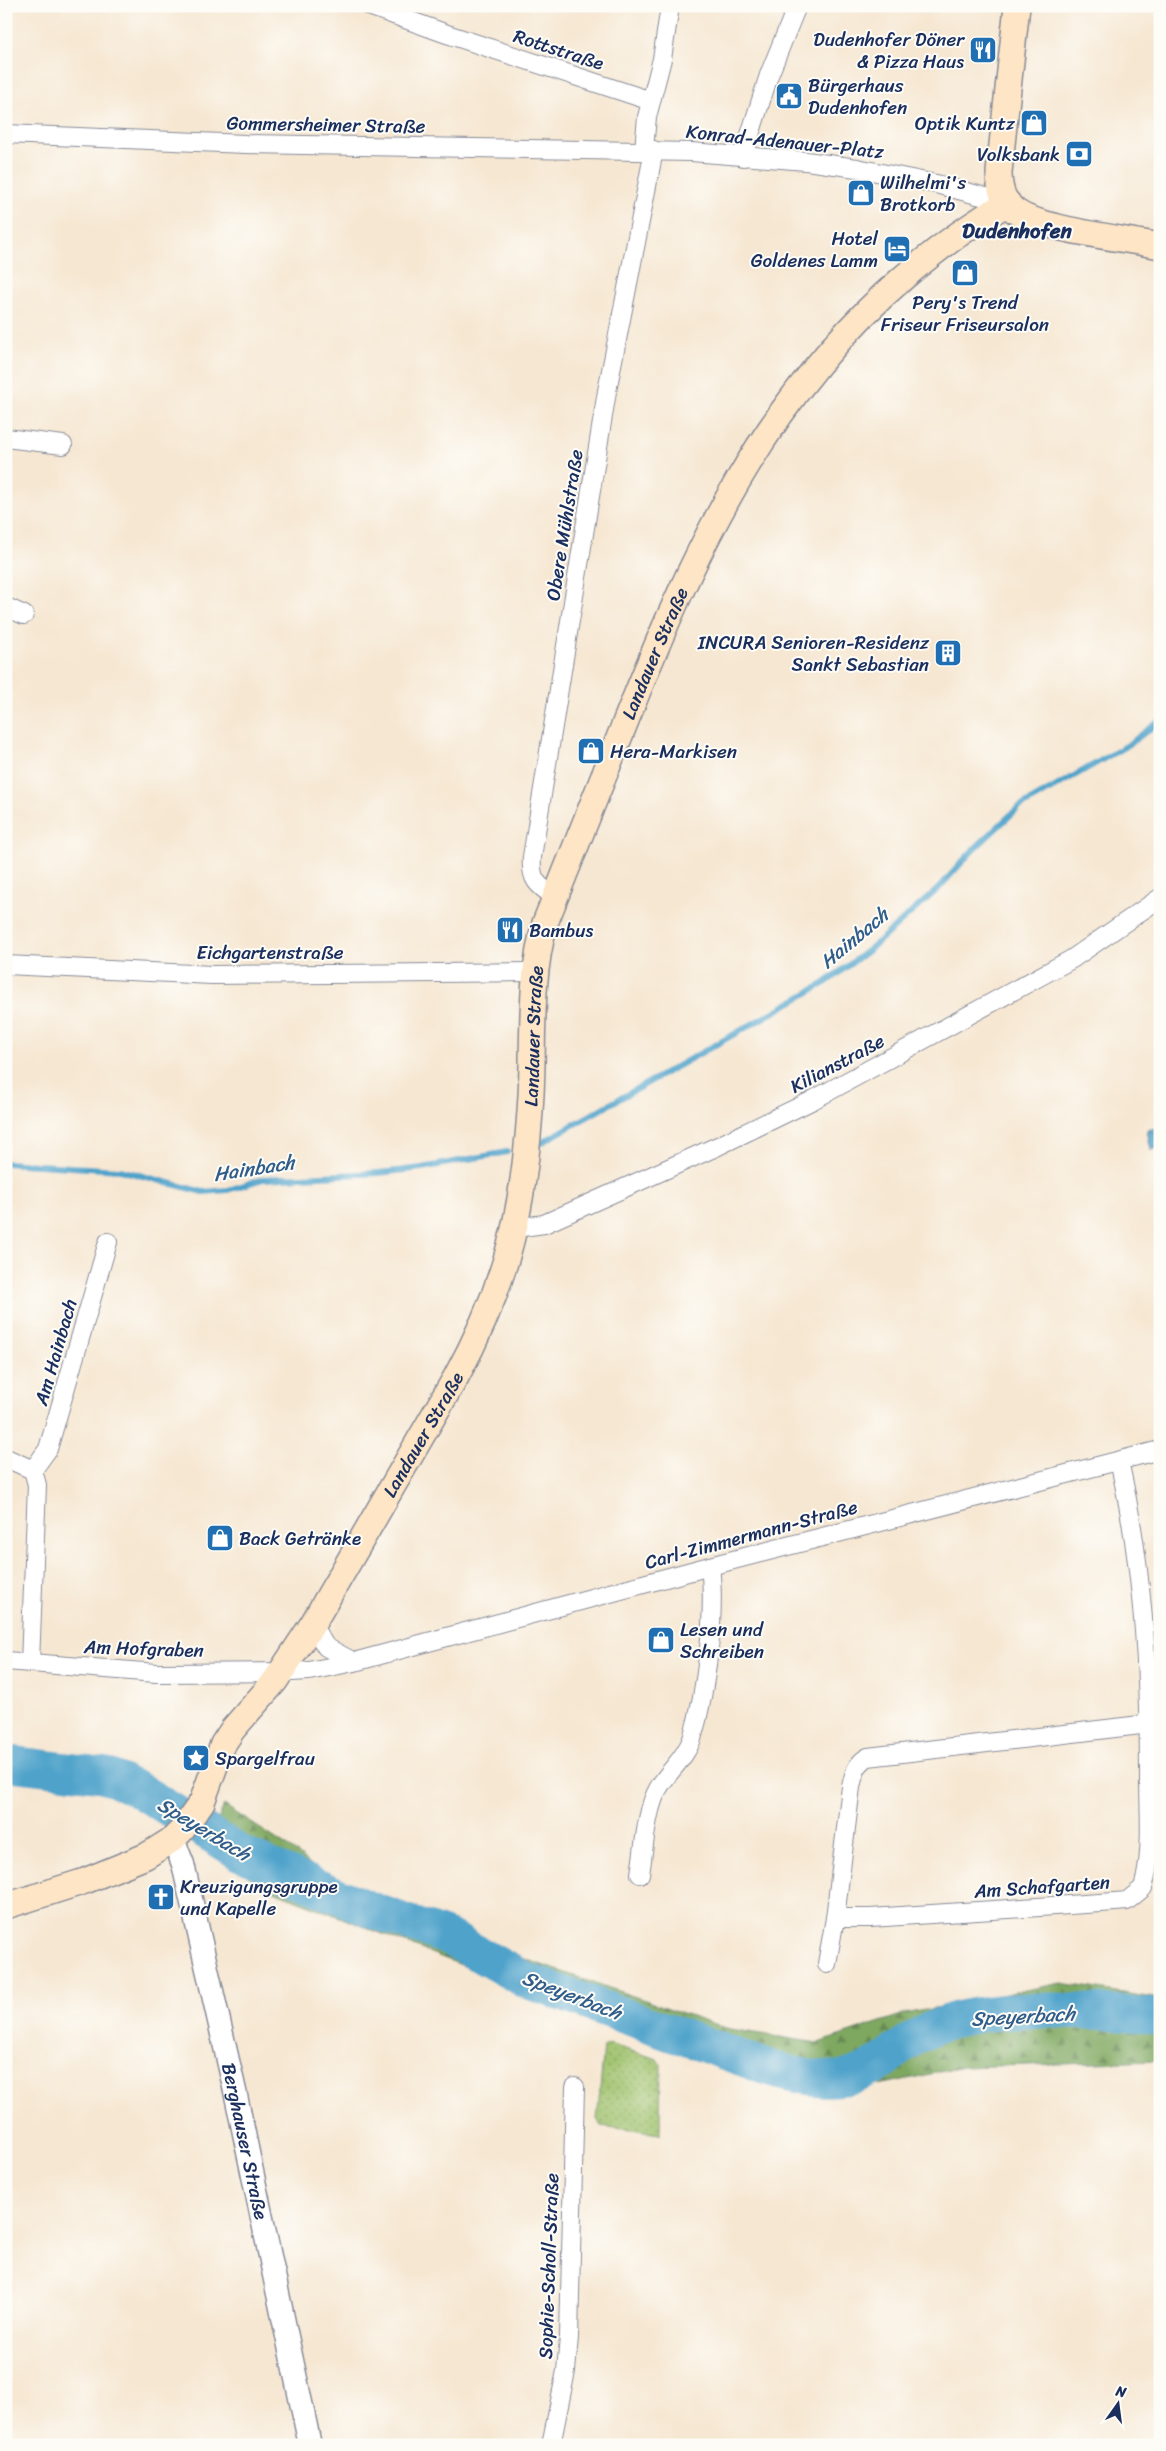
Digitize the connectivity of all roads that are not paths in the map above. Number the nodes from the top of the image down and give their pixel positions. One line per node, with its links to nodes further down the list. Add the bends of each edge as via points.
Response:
1 (369, 6): 5 (street, Rottstraße, via 456,38)
2 (670, 6): 5 (street, Obere Mühlstraße, via 662,59)
3 (797, 6): 8 (street, via 769,75)
4 (1017, 6): 9 (main road, via 999,172 1002,194)
5 (651, 101): 7 (street, Obere Mühlstraße)
6 (6, 134): 7 (street, Gommersheimer Straße, via 245,144)
7 (649, 150): 8 (street, Konrad-Adenauer-Platz); 15 (street, Obere Mühlstraße, via 532,857 532,876 536,884)
8 (743, 157): 9 (street, Konrad-Adenauer-Platz, via 806,161 895,174)
9 (1008, 204): 10 (main road, via 1024,217 1041,222); 15 (main road, Landauer Straße, via 960,232 866,312 813,372 765,437 720,512 680,590)
10 (1160, 246)
11 (6, 438): 12 (street)
12 (63, 445)
13 (6, 607): 14 (street)
14 (24, 615)
15 (556, 897): 18 (main road, Landauer Straße, via 545,923)
16 (1160, 898): 19 (street, Kilianstraße, via 1072,959 812,1101 544,1224)
17 (6, 965): 18 (street, Eichgartenstraße, via 212,974)
18 (534, 972): 19 (main road, Landauer Straße, via 528,1134)
19 (516, 1228): 26 (main road, Landauer Straße, via 495,1296 477,1340)
20 (108, 1242): 24 (street, Am Hainbach, via 48,1449)
21 (1160, 1450): 23 (street, Carl-Zimmermann-Straße)
22 (6, 1458): 24 (street)
23 (1119, 1461): 25 (street, Carl-Zimmermann-Straße); 31 (street, Am Schafgarten, via 1132,1522 1138,1572)
24 (33, 1470): 29 (street, via 38,1504)
25 (710, 1566): 28 (street, Carl-Zimmermann-Straße); 33 (street, via 712,1608 692,1739 685,1756 654,1798)
26 (312, 1625): 28 (street, via 326,1647); 30 (main road, Landauer Straße)
27 (6, 1661): 29 (street, Am Hofgraben)
28 (354, 1662): 30 (street, Carl-Zimmermann-Straße, via 309,1671)
29 (30, 1663): 30 (street, Am Hofgraben, via 156,1673)
30 (281, 1672): 32 (main road, Landauer Straße, via 223,1744 202,1802)
31 (1149, 1724): 35 (street, via 862,1760 854,1773 851,1787); 35 (street, Am Schafgarten, via 1146,1876 1143,1888 1127,1901)
32 (177, 1835): 34 (main road, via 146,1856 85,1881); 38 (street, Berghauser Straße)
33 (640, 1874)
34 (6, 1906)
35 (835, 1918): 36 (street)
36 (827, 1964)
37 (574, 2087): 39 (street, Sophie-Scholl-Straße, via 566,2371)
38 (310, 2445)
39 (551, 2445)

